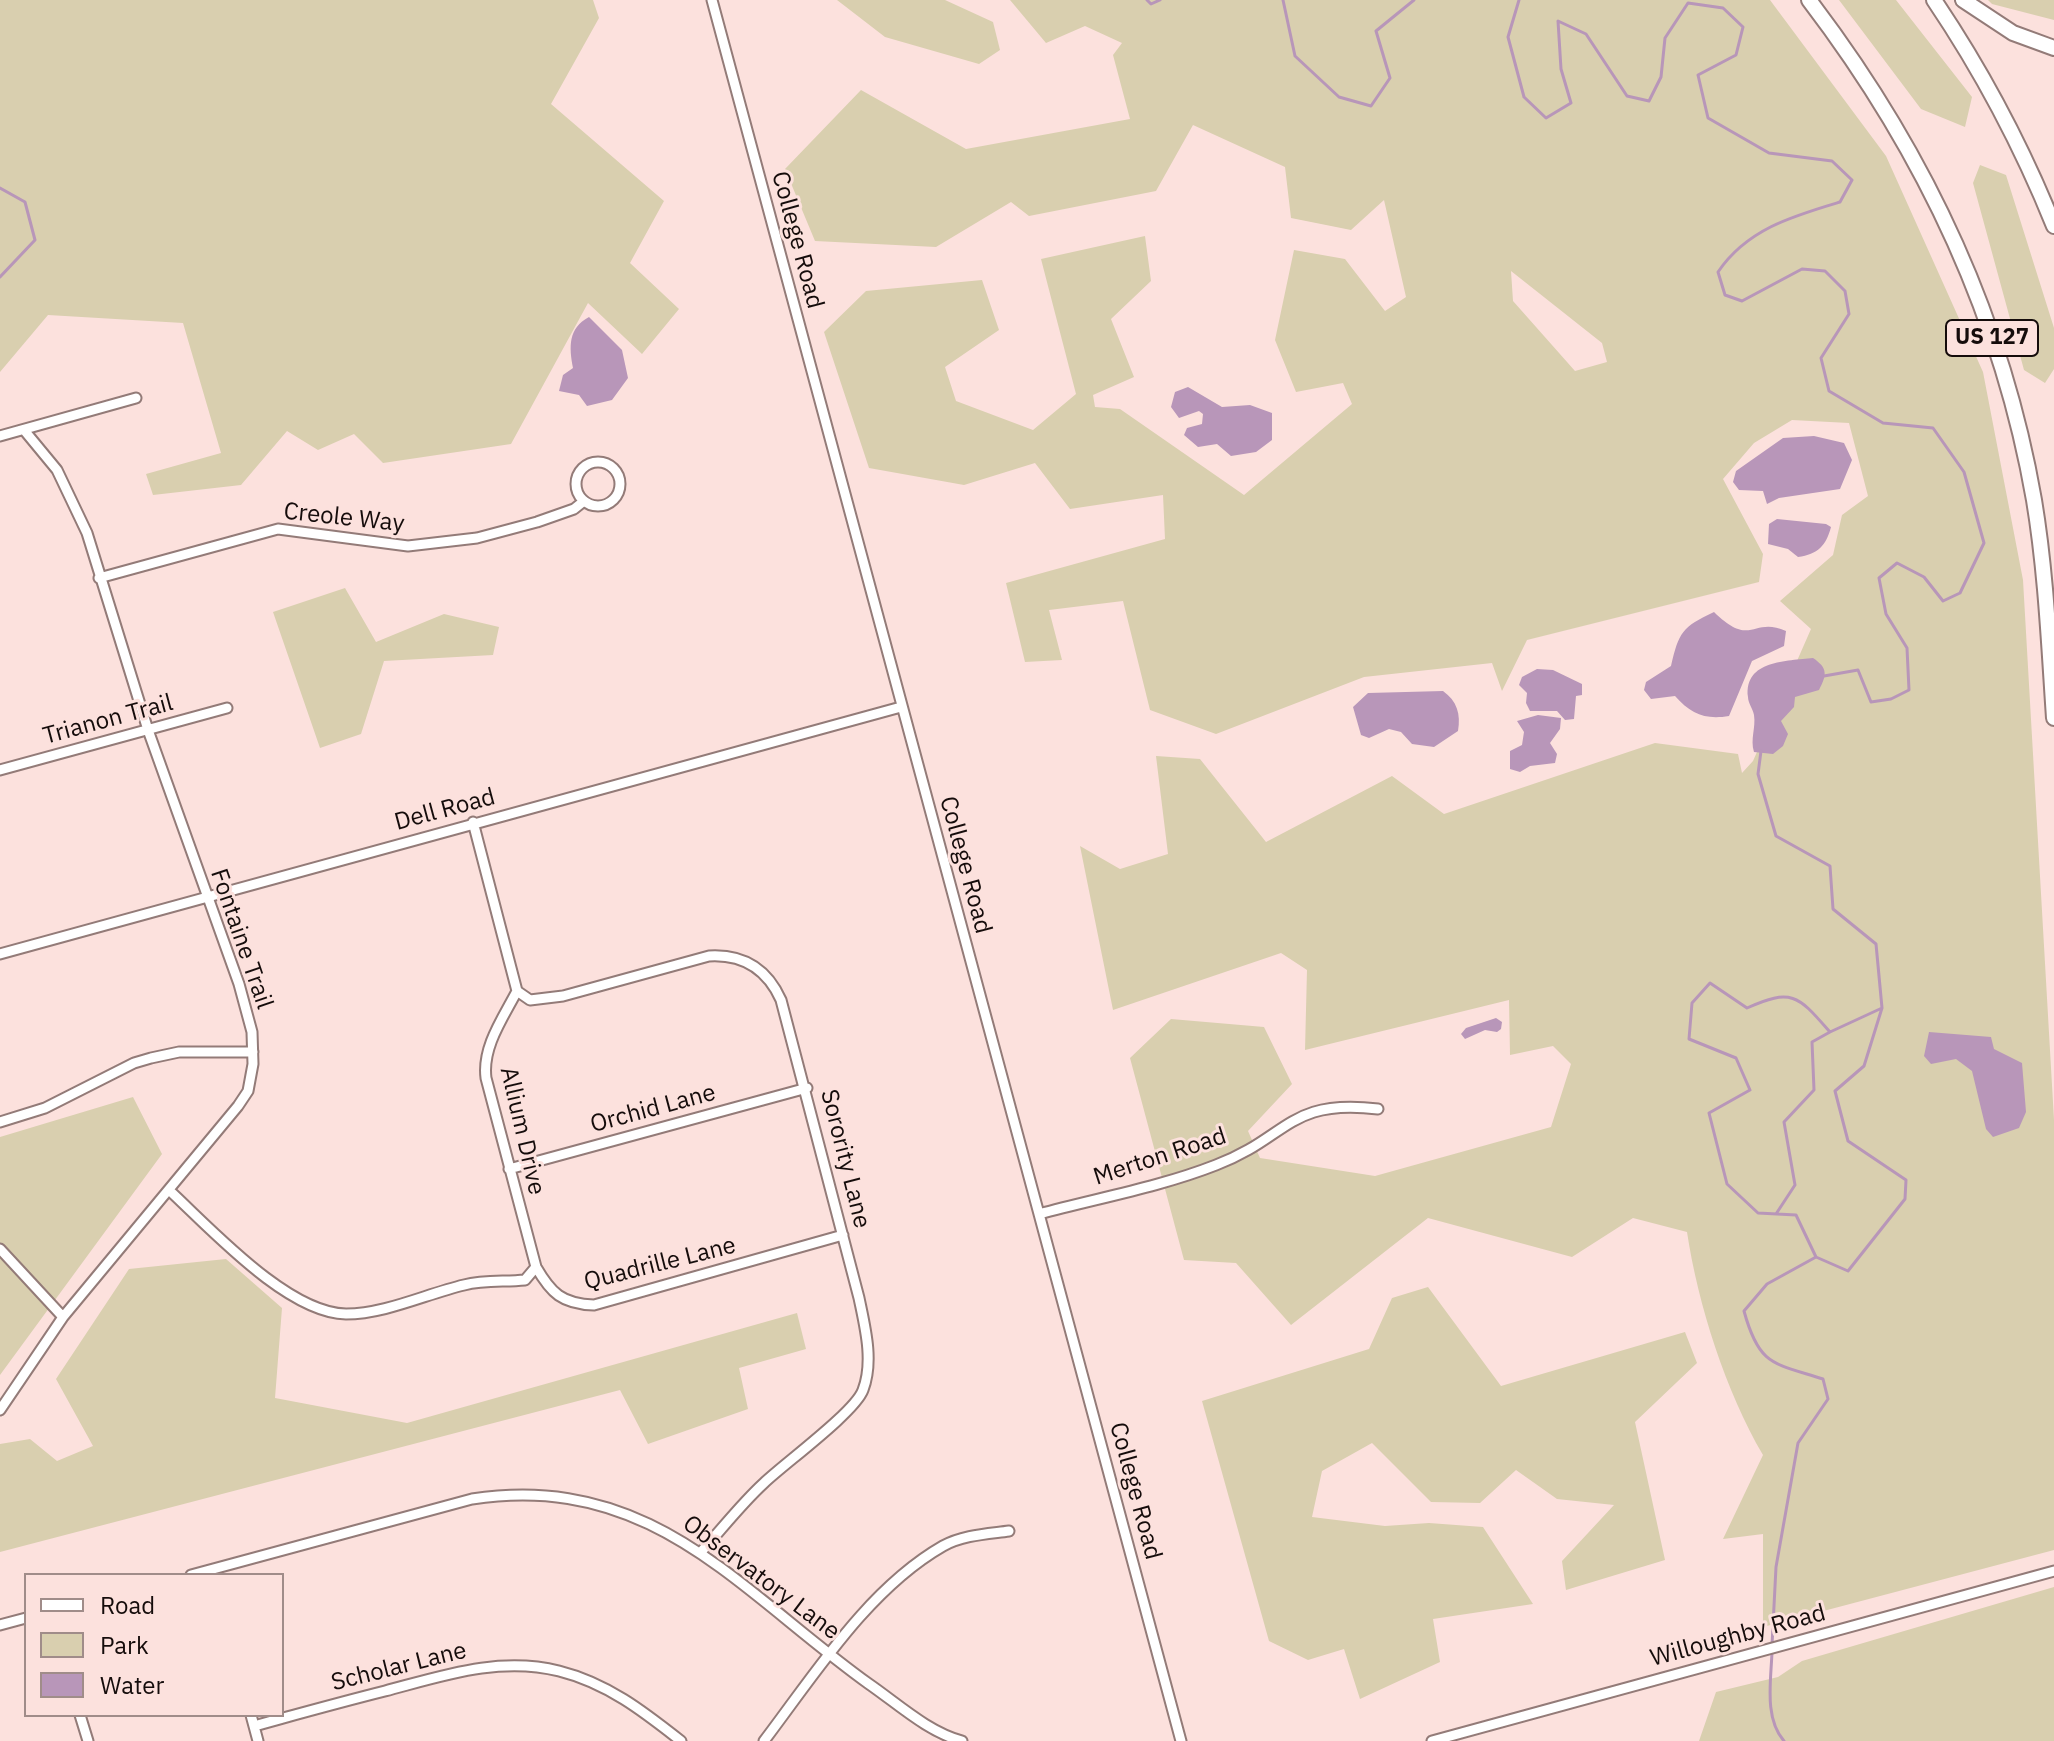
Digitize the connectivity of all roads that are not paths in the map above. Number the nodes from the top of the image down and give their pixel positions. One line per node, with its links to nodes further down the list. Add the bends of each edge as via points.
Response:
1 (712, 0): 12 (street, College Road)
2 (1809, 0): 14 (highway, US 127, via 1877,94 1915,160 1961,255 1991,335 2034,500)
3 (1934, 0): 6 (highway, via 1987,86)
4 (1963, 0): 5 (highway, via 2013,33)
5 (2054, 48)
6 (2054, 226)
7 (136, 398): 8 (street)
8 (24, 430): 9 (street); 11 (street, Fontaine Trail, via 68,490)
9 (0, 436)
10 (584, 501): 10 (street, Creole Way, via 576,489 582,469 595,463 614,470 619,483 615,497 597,506); 11 (street, Creole Way, via 537,522 477,538 408,546 278,529)
11 (99, 578): 15 (street, Fontaine Trail)
12 (901, 707): 17 (street, Dell Road); 27 (street, College Road)
13 (227, 708): 15 (street, Trianon Trail)
14 (2054, 718)
15 (148, 730): 16 (street, Trianon Trail); 18 (street, Fontaine Trail)
16 (0, 770)
17 (473, 822): 18 (street, Dell Road); 20 (street)
18 (206, 895): 19 (street, Dell Road); 21 (street, Fontaine Trail, via 247,1011)
19 (0, 954)
20 (517, 991): 22 (street, Sorority Lane, via 530,1000 545,999 709,956 747,961 778,992); 25 (street, Allium Drive, via 484,1063)
21 (253, 1052): 24 (street, via 191,1051 151,1058 45,1108); 26 (street, Fontaine Trail, via 248,1091)
22 (807, 1088): 25 (street, Orchid Lane); 28 (street, Sorority Lane)
23 (1378, 1109): 27 (street, Merton Road, via 1322,1108 1213,1166)
24 (0, 1122)
25 (509, 1169): 30 (street, Allium Drive)
26 (170, 1191): 30 (street, via 292,1298 330,1313 393,1306 479,1282 525,1280); 31 (street, Fontaine Trail)
27 (1039, 1214): 48 (street, College Road)
28 (843, 1235): 30 (street, Quadrille Lane, via 594,1305 576,1304 550,1290); 34 (street, Sorority Lane, via 867,1340 863,1392 760,1487)
29 (0, 1249): 31 (street)
30 (536, 1267)
31 (63, 1317): 32 (street, Fontaine Trail)
32 (0, 1410)
33 (1009, 1531): 39 (street, via 944,1546 909,1571)
34 (701, 1552): 36 (street, Observatory Lane, via 623,1511 568,1496 510,1493); 39 (street, Observatory Lane)
35 (2054, 1571): 49 (street, Willoughby Road)
36 (212, 1572)
37 (24, 1619): 38 (street)
38 (0, 1625)
39 (829, 1656): 46 (street); 47 (street, Observatory Lane, via 932,1728)
40 (284, 1713): 45 (street, Scholar Lane, via 462,1670 523,1666 557,1670 609,1690)
41 (81, 1717): 43 (street)
42 (253, 1720): 44 (street)
43 (88, 1741)
44 (258, 1741)
45 (681, 1741)
46 (764, 1741)
47 (962, 1741)
48 (1181, 1741)
49 (1432, 1741)

